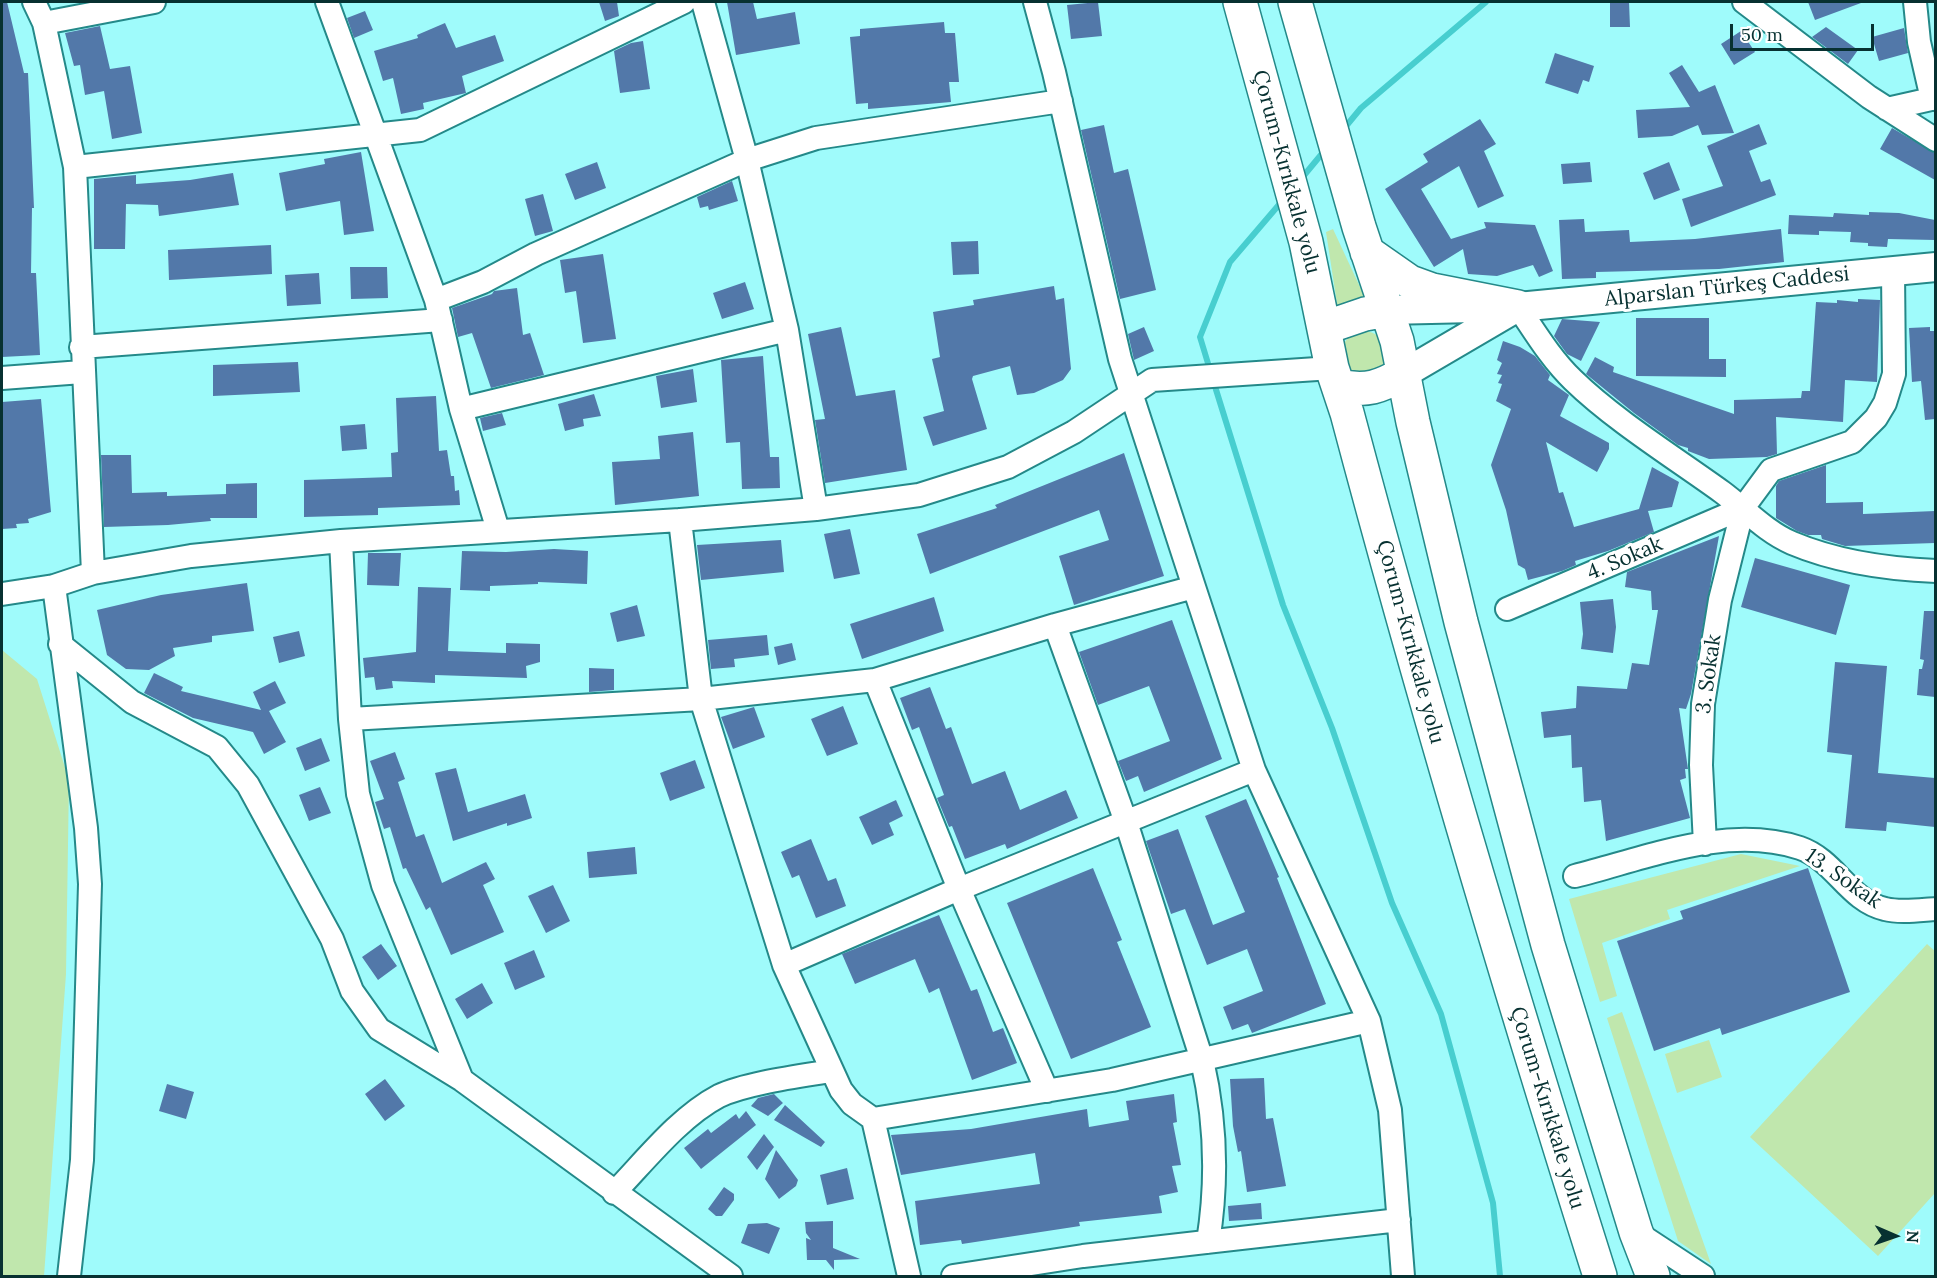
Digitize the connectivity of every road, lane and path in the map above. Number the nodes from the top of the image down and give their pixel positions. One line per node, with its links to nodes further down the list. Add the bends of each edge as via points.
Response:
1 (34, 2): 11 (street)
2 (154, 2): 11 (street)
3 (327, 2): 15 (street)
4 (684, 2): 15 (street, via 420,130)
5 (703, 2): 17 (street)
6 (1035, 2): 13 (street)
7 (1240, 2): 25 (highway, Çorum-Kırıkkale yolu, via 1306,242)
8 (1295, 2): 19 (highway)
9 (1744, 2): 14 (street)
10 (1915, 2): 12 (street, via 1919,42)
11 (44, 23): 18 (street)
12 (1934, 98): 14 (street)
13 (1061, 101): 17 (street, via 816,138); 32 (street, via 1120,358)
14 (1887, 109): 16 (street)
15 (376, 137): 18 (street); 23 (street)
16 (1935, 140)
17 (747, 160): 23 (street, via 536,254); 26 (street)
18 (75, 168): 27 (street)
19 (1363, 239): 22 (highway, via 1410,282); 24 (highway)
20 (1935, 267): 21 (main road, Alparslan Türkeş Caddesi)
21 (1893, 271): 22 (main road, Alparslan Türkeş Caddesi); 34 (street, via 1894,374 1876,418 1852,442 1771,470)
22 (1518, 307): 24 (main road, Alparslan Türkeş Caddesi); 29 (main road); 34 (street, via 1558,364 1580,386)
23 (438, 310): 27 (street); 33 (street)
24 (1387, 310): 25 (highway); 29 (highway)
25 (1324, 328): 30 (highway, Çorum-Kırıkkale yolu)
26 (787, 330): 33 (street); 35 (street)
27 (81, 347): 28 (street)
28 (82, 372): 31 (street); 40 (street)
29 (1405, 373): 30 (highway, via 1365,390); 65 (highway, via 1413,422 1515,827)
30 (1335, 377): 32 (street, via 1252,375 1152,380); 72 (highway, Çorum-Kırıkkale yolu, via 1515,1006)
31 (2, 378)
32 (1132, 393): 35 (street, via 1074,432 1008,467 919,495); 42 (street)
33 (461, 409): 37 (street)
34 (1743, 508): 39 (street, via 1772,532 1811,550 1871,565); 44 (street, 4. Sokak); 52 (street, 3. Sokak, via 1720,600 1703,704)
35 (816, 509): 36 (street)
36 (680, 520): 37 (street); 48 (street)
37 (498, 530): 38 (street)
38 (341, 541): 40 (street, via 191,556); 49 (street)
39 (1935, 571)
40 (93, 573): 41 (street)
41 (54, 586): 43 (street); 46 (street)
42 (1194, 587): 45 (street); 50 (street)
43 (2, 594)
44 (1507, 609)
45 (1055, 625): 47 (street); 51 (street)
46 (60, 644): 60 (street, via 132,702 217,747 248,785 332,939 352,991 379,1029); 67 (street, via 90,884 82,1160)
47 (875, 680): 48 (street); 54 (street)
48 (701, 699): 49 (street); 56 (street)
49 (350, 720): 60 (street, via 358,794 383,885)
50 (1254, 770): 51 (street); 57 (street)
51 (1126, 822): 54 (street); 58 (street)
52 (1705, 844): 53 (street, 13. Sokak); 55 (street, 13. Sokak, via 1738,840 1800,848 1817,856 1870,904 1886,910)
53 (1575, 876)
54 (959, 889): 56 (street); 61 (street)
55 (1935, 909)
56 (784, 965): 59 (street)
57 (1369, 1022): 58 (street); 64 (street, via 1390,1110)
58 (1202, 1060): 61 (street); 66 (street, via 1215,1150)
59 (831, 1071): 62 (street, via 852,1104); 63 (street, via 772,1081 719,1096 675,1129)
60 (462, 1080): 63 (street)
61 (1047, 1091): 62 (street)
62 (873, 1119): 69 (street)
63 (614, 1193): 68 (street)
64 (1399, 1220): 66 (street); 71 (street)
65 (1636, 1232): 73 (highway); 74 (street)
66 (1209, 1242): 70 (street)
67 (69, 1276)
68 (731, 1276)
69 (909, 1276)
70 (953, 1276)
71 (1403, 1276)
72 (1600, 1276)
73 (1653, 1276)
74 (1703, 1276)

